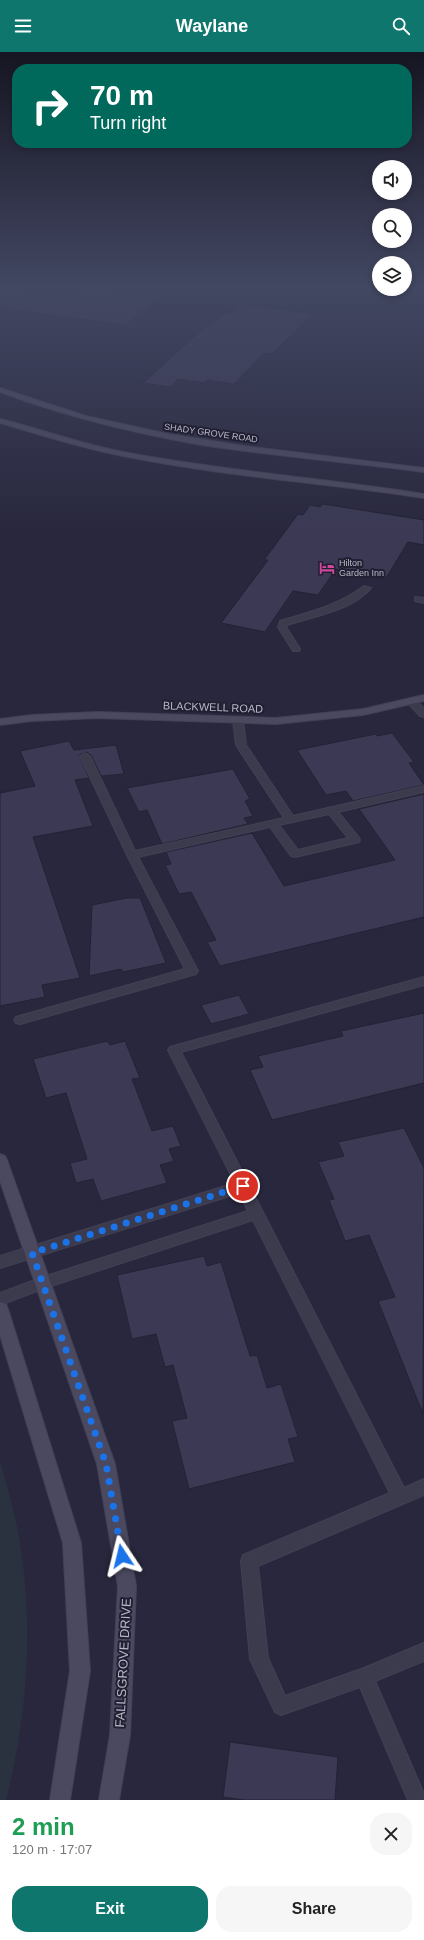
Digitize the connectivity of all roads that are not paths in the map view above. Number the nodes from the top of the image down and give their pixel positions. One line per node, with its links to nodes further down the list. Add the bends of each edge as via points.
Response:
1 (0, 390): 3 (main road, SHADY GROVE ROAD, via 32,403 148,434)
2 (0, 421): 4 (main road, via 55,438 123,454 208,469)
3 (424, 470)
4 (424, 496)
5 (367, 588): 6 (lane, via 333,608 283,623 282,627)
6 (296, 649)
7 (424, 698): 8 (main road, BLACKWELL ROAD)
8 (412, 702): 9 (street); 10 (main road, BLACKWELL ROAD, via 388,709 331,716 262,721)
9 (424, 714)
10 (238, 720): 11 (main road, BLACKWELL ROAD, via 66,716); 15 (lane, via 241,744)
11 (0, 722)
12 (85, 756): 17 (lane)
13 (424, 789): 14 (lane)
14 (331, 810): 15 (lane); 16 (lane, via 355,840 295,854)
15 (290, 820): 16 (lane)
16 (273, 824): 17 (lane)
17 (132, 855): 19 (lane, via 192,971)
18 (424, 981): 21 (lane, via 174,1050)
19 (20, 1020)
20 (0, 1160): 23 (main road, FALLSGROVE DRIVE)
21 (243, 1186): 22 (lane); 23 (lane)
22 (258, 1213): 25 (lane); 29 (lane)
23 (32, 1253): 24 (lane); 25 (main road, FALLSGROVE DRIVE)
24 (0, 1262)
25 (42, 1283): 26 (lane); 33 (main road, FALLSGROVE DRIVE, via 106,1464 127,1586 120,1735)
26 (0, 1299)
27 (0, 1309): 32 (main road, via 72,1543 80,1671)
28 (424, 1487): 29 (lane)
29 (400, 1496): 31 (lane, via 249,1561 259,1660 280,1706)
30 (424, 1652): 31 (lane)
31 (364, 1677): 34 (lane)
32 (60, 1800)
33 (109, 1800)
34 (417, 1800)

